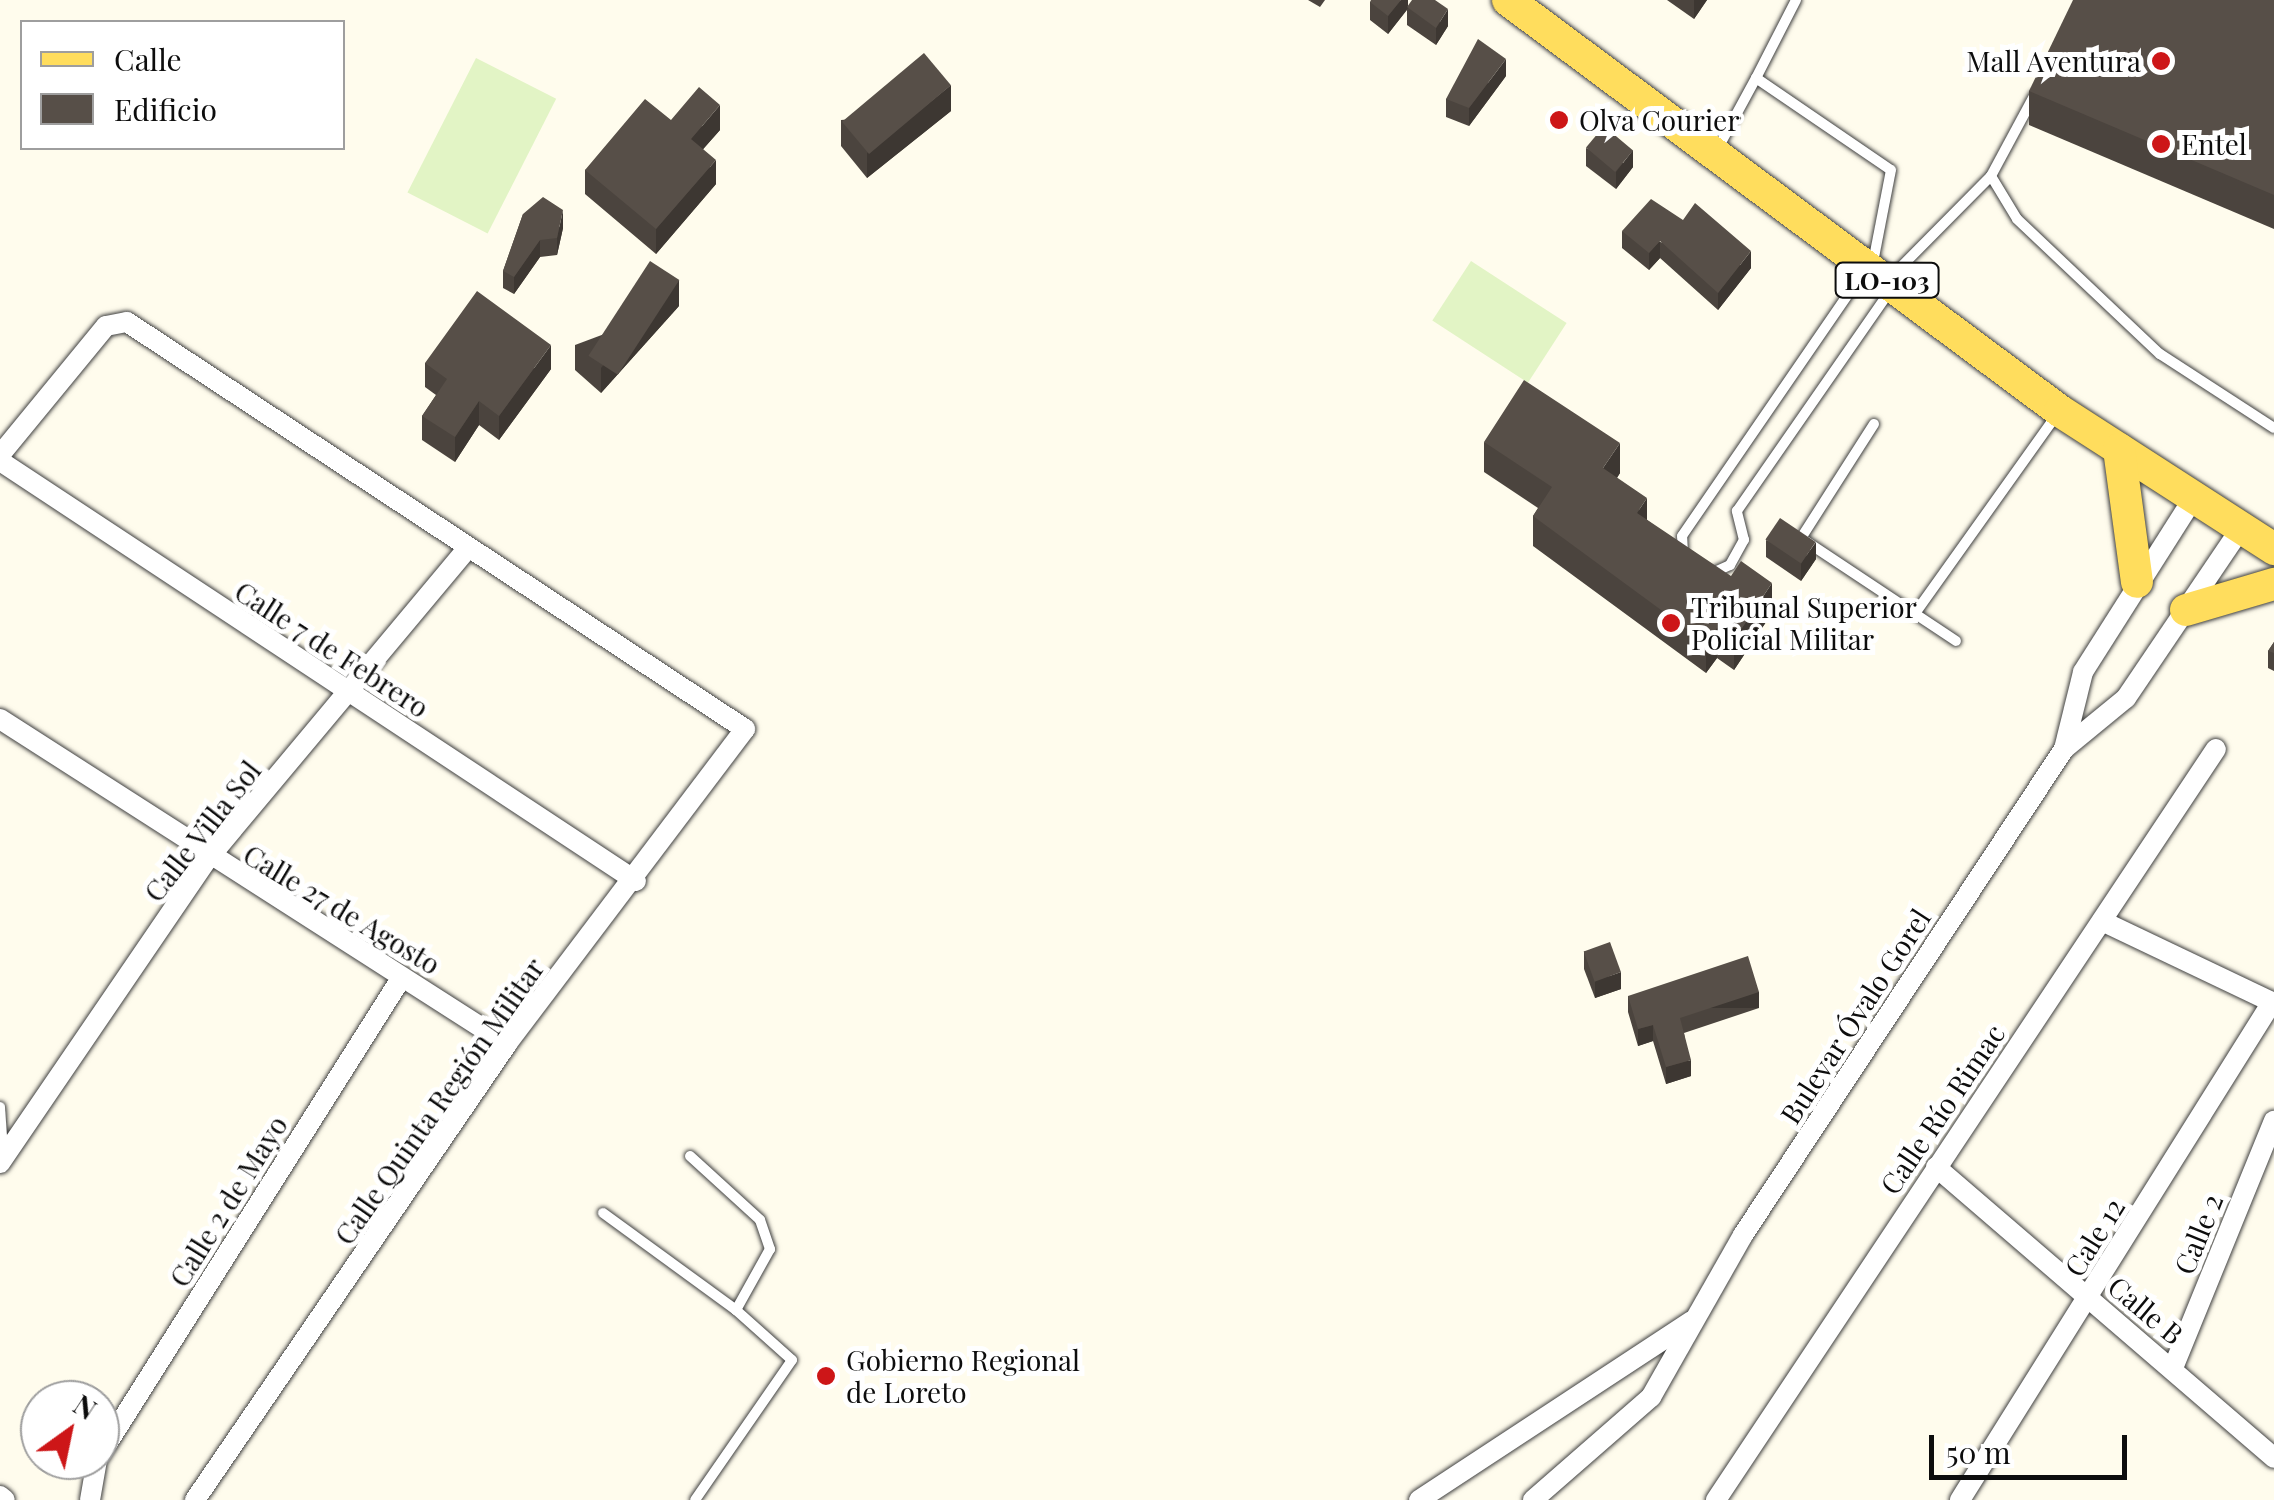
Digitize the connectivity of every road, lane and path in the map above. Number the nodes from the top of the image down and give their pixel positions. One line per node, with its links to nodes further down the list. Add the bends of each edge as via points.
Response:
1 (1508, 0): 5 (main road, LO-103)
2 (1796, 0): 3 (lane)
3 (1756, 78): 5 (lane); 7 (lane, via 1890,170)
4 (2040, 82): 6 (lane)
5 (1715, 153): 7 (main road, LO-103)
6 (1991, 176): 7 (lane); 10 (lane, via 2016,219 2160,354)
7 (1880, 275): 7 (lane, via 1682,536 1683,558 1708,575 1730,565 1744,540 1737,511); 8 (main road, LO-103)
8 (2060, 411): 11 (main road, LO-103); 20 (lane)
9 (1874, 424): 20 (lane, via 1801,538)
10 (2274, 428)
11 (2119, 449): 13 (main road, LO-103); 17 (main road)
12 (0, 458): 15 (street, via 106,326 127,322); 22 (street, Calle 7 de Febrero)
13 (2194, 496): 14 (main road, LO-103); 17 (street, Bulevar Óvalo Gorel)
14 (2241, 528): 16 (main road, LO-103); 19 (street, Bulevar Óvalo Gorel)
15 (468, 548): 22 (street, Calle Villa Sol); 27 (street, Calle Quinta Región Militar, via 739,719 742,744)
16 (2274, 549)
17 (2137, 582): 24 (street, Bulevar Óvalo Gorel, via 2082,672)
18 (2274, 584): 19 (main road)
19 (2186, 610): 24 (street, Bulevar Óvalo Gorel, via 2126,698)
20 (1916, 612): 21 (lane)
21 (1956, 641)
22 (351, 696): 26 (street, Calle Villa Sol); 27 (street, Calle 7 de Febrero)
23 (0, 720): 26 (street, Calle 27 de Agosto)
24 (2064, 749): 40 (street, Bulevar Óvalo Gorel)
25 (2216, 749): 28 (street, Calle Río Rimac)
26 (208, 860): 29 (street, Calle 27 de Agosto); 35 (street, Calle Villa Sol)
27 (636, 881): 31 (street, Calle Quinta Región Militar)
28 (2102, 922): 30 (street); 36 (street, Calle Río Rimac)
29 (402, 976): 31 (street, Calle 27 de Agosto); 42 (street, Calle 2 de Mayo)
30 (2273, 1002): 38 (street, Cale 12)
31 (508, 1044): 44 (street, Calle Quinta Región Militar)
32 (0, 1108): 35 (lane)
33 (2274, 1121): 41 (street, Calle 2)
34 (690, 1156): 39 (lane, via 760,1220 770,1249)
35 (2, 1160)
36 (1936, 1166): 38 (street, Calle B); 48 (street, Calle Río Rimac)
37 (603, 1213): 39 (lane)
38 (2089, 1298): 41 (street, Calle B); 49 (street, Cale 12)
39 (736, 1310): 45 (lane, via 792,1360)
40 (1698, 1318): 46 (street, Bulevar Óvalo Gorel); 47 (street, Bulevar Óvalo Gorel, via 1650,1397)
41 (2172, 1368): 43 (street, Calle B)
42 (120, 1422)
43 (2274, 1458)
44 (195, 1500)
45 (695, 1500)
46 (1419, 1500)
47 (1533, 1500)
48 (1716, 1500)
49 (1960, 1500)

